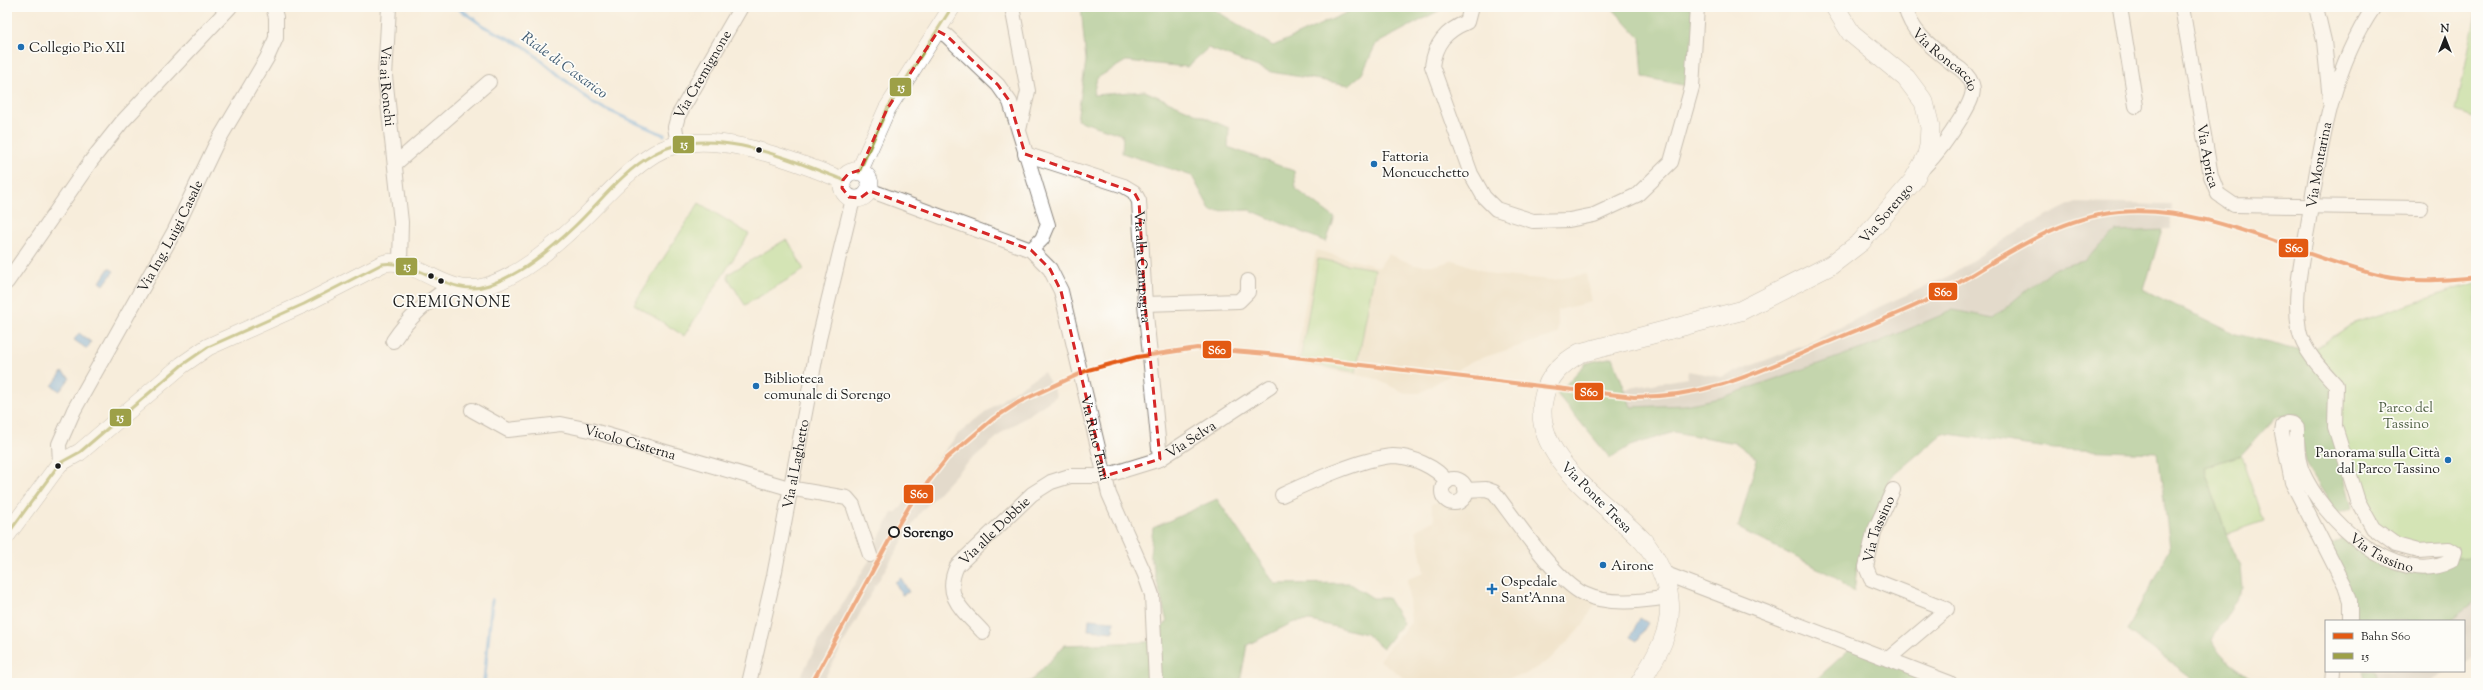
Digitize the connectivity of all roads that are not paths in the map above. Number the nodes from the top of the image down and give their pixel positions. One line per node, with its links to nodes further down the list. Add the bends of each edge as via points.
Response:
1 (230, 7): 33 (street, via 117,128 91,160)
2 (273, 7): 42 (street, Via Ing. Luigi Casale, via 276,17 276,38 267,58 215,146 174,232 74,410 59,444)
3 (389, 7): 22 (street, Via ai Ronchi, via 384,76)
4 (741, 7): 20 (street, Via Cremignone, via 678,116 675,127)
5 (952, 7): 15 (street)
6 (1012, 7): 19 (street, via 1028,91)
7 (1471, 7): 8 (street, via 1467,22 1456,26 1443,37 1434,51 1432,66 1471,174 1484,197 1496,209 1533,221 1569,220 1608,210 1636,195 1671,162 1692,87)
8 (1697, 7)
9 (1835, 7): 23 (main road, Via Sorengo, via 1851,33 1906,78 1924,102 1930,137 1926,158)
10 (1905, 7): 23 (street, Via Roncaccio, via 1909,21 1917,34 1965,73 1972,84 1968,106 1942,149)
11 (2120, 7): 18 (street)
12 (2182, 7): 28 (street, Via Aprica, via 2211,176 2218,194 2234,205)
13 (2316, 7): 17 (street, via 2324,42)
14 (2374, 7): 17 (street, Via Montarina, via 2360,26)
15 (938, 31): 19 (street, via 947,36 998,85 1010,102); 24 (street, via 908,73 887,109)
16 (489, 82): 22 (street)
17 (2330, 104): 28 (street, Via Montarina)
18 (2136, 106)
19 (1019, 131): 21 (street)
20 (678, 144): 25 (street, via 700,142 755,149); 34 (street, via 645,160 546,253 526,267 476,289)
21 (1025, 154): 30 (street, via 1048,225 1042,240); 35 (street, Via alla Campagna, via 1124,186 1134,192 1140,201)
22 (395, 164): 31 (street, Via ai Ronchi, via 401,222)
23 (1920, 171): 36 (main road, Via Sorengo, via 1899,200 1861,242 1831,265 1740,311)
24 (859, 172): 25 (street, via 848,174); 26 (street, via 868,179)
25 (843, 180): 27 (street, via 844,191)
26 (869, 190): 27 (street, via 860,198); 30 (street, Via Rino Tami)
27 (852, 199): 45 (street, Via al Laghetto, via 819,339)
28 (2311, 207): 29 (street, Via Aprica); 37 (street, Via Montarina, via 2296,294)
29 (2421, 208)
30 (1031, 250): 43 (street, Via Rino Tami, via 1050,269 1062,291)
31 (400, 263): 34 (street); 42 (street, via 382,264 304,304 208,347 182,365 80,452)
32 (1248, 281): 35 (street, via 1248,292 1239,301)
33 (7, 282)
34 (450, 286): 38 (street, via 420,307)
35 (1145, 304): 41 (street, Via alla Campagna)
36 (1665, 331): 51 (main road, Via Ponte Tresa, via 1597,348 1568,360 1551,376 1547,384 1542,415 1545,430 1558,458 1643,542)
37 (2299, 332): 53 (street, Via Tassino, via 2316,363 2336,385 2335,427 2358,501 2374,528 2396,545 2418,551 2449,549 2454,552 2454,557 2448,563 2416,567 2396,563 2376,554 2350,534 2329,514 2311,489 2301,469 2297,428 2287,423 2283,426 2282,433 2292,482 2345,586 2350,601)
38 (393, 341)
39 (1270, 387): 41 (street, Via Selva)
40 (472, 410): 45 (street, Vicolo Cisterna, via 508,430 561,424 590,430)
41 (1160, 459): 43 (street, Via Selva)
42 (60, 464): 49 (street)
43 (1105, 476): 54 (street, Via alle Dobbie, via 1070,476 1052,482 1032,494 957,566 951,582 952,594); 58 (street, Via Rino Tami, via 1109,494 1152,595)
44 (1447, 482): 46 (street, via 1457,480); 46 (street, via 1442,494 1450,502 1461,500); 48 (street, via 1435,469 1411,459 1393,456 1353,467)
45 (789, 488): 50 (street, Vicolo Cisterna, via 839,495 849,500); 57 (street, Via al Laghetto, via 774,576)
46 (1466, 490): 52 (street, via 1486,489 1494,492 1567,584 1603,600)
47 (1893, 490): 55 (street, Via Tassino, via 1874,532 1866,567 1871,579 1947,609)
48 (1282, 495)
49 (7, 535)
50 (870, 555)
51 (1661, 572): 52 (main road, Via Ponte Tresa); 55 (street)
52 (1669, 597): 59 (main road, Via Ponte Tresa, via 1667,629 1657,654)
53 (2350, 620)
54 (983, 632)
55 (1888, 659): 60 (street)
56 (2333, 672): 61 (street)
57 (749, 683)
58 (1156, 683)
59 (1640, 683)
60 (1950, 683)
61 (2332, 683)

